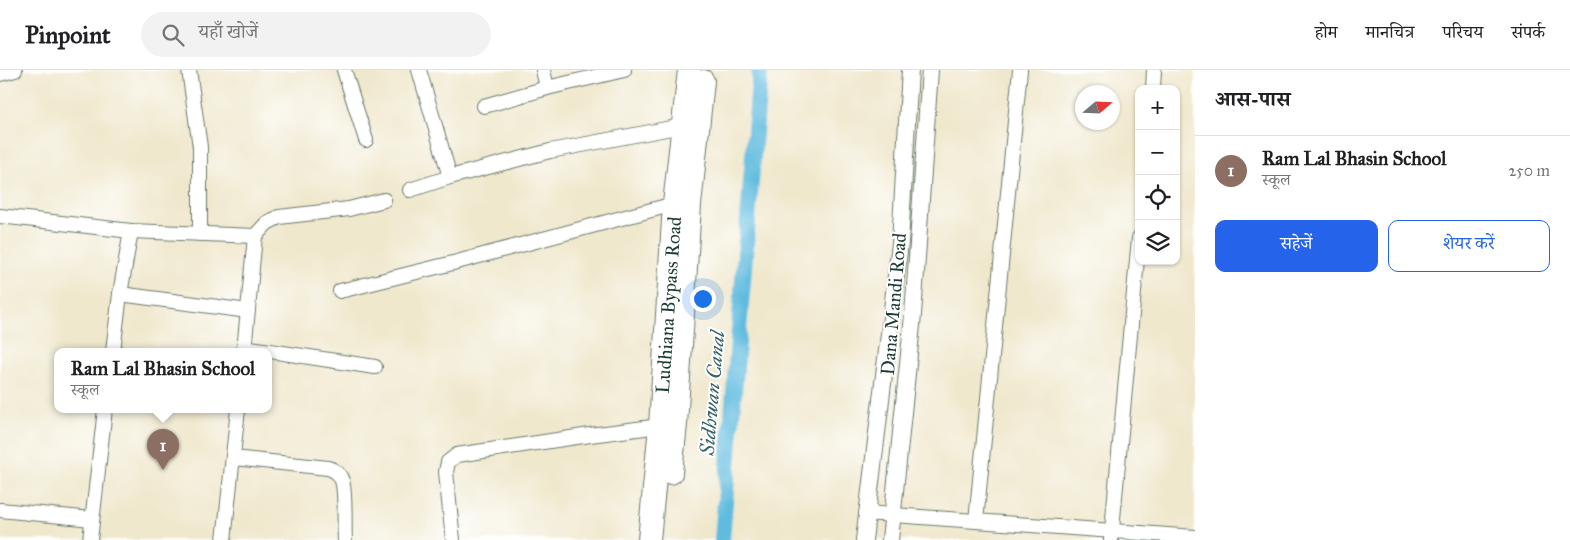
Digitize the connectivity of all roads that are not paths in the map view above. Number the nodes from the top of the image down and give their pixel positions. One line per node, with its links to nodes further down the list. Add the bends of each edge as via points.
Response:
1 (15, 70): 13 (street)
2 (190, 70): 25 (street, via 200,147)
3 (344, 70): 18 (street)
4 (418, 70): 19 (street)
5 (542, 70): 15 (street)
6 (624, 70): 15 (street)
7 (689, 70): 17 (highway, Ludhiana Bypass Road)
8 (704, 70): 50 (highway, Ludhiana Bypass Road, via 690,205 676,424)
9 (910, 70): 40 (street, via 900,243)
10 (930, 70): 41 (street, Dana Mandi Road, via 913,315)
11 (1020, 70): 43 (street)
12 (1154, 70): 14 (street)
13 (0, 74)
14 (1153, 85)
15 (547, 88): 16 (street)
16 (484, 106)
17 (682, 126): 19 (street, via 550,151); 22 (highway, Ludhiana Bypass Road)
18 (366, 140)
19 (450, 177): 20 (street)
20 (410, 190)
21 (384, 200): 26 (street, via 349,209 278,217 266,223)
22 (674, 204): 28 (street); 37 (highway, Ludhiana Bypass Road)
23 (0, 216): 24 (street)
24 (131, 231): 25 (street); 29 (street)
25 (200, 234): 26 (street)
26 (255, 236): 30 (street)
27 (1136, 265): 44 (street)
28 (340, 291)
29 (120, 294): 30 (street); 31 (street)
30 (248, 311): 32 (street)
31 (113, 348)
32 (244, 348)
33 (272, 353): 34 (street)
34 (375, 366)
35 (105, 413): 42 (street)
36 (238, 413): 38 (street)
37 (660, 426): 49 (street, via 457,455 448,462 446,472); 50 (highway, Ludhiana Bypass Road)
38 (234, 458): 47 (street); 48 (street, via 334,470 344,486)
39 (0, 510): 42 (street)
40 (866, 513): 41 (street); 51 (street)
41 (892, 516): 43 (street); 52 (street, Dana Mandi Road)
42 (92, 519): 46 (street)
43 (976, 521): 44 (street)
44 (1111, 536): 45 (street)
45 (1195, 537)
46 (90, 540)
47 (224, 540)
48 (344, 540)
49 (454, 540)
50 (650, 540)
51 (864, 540)
52 (890, 540)

